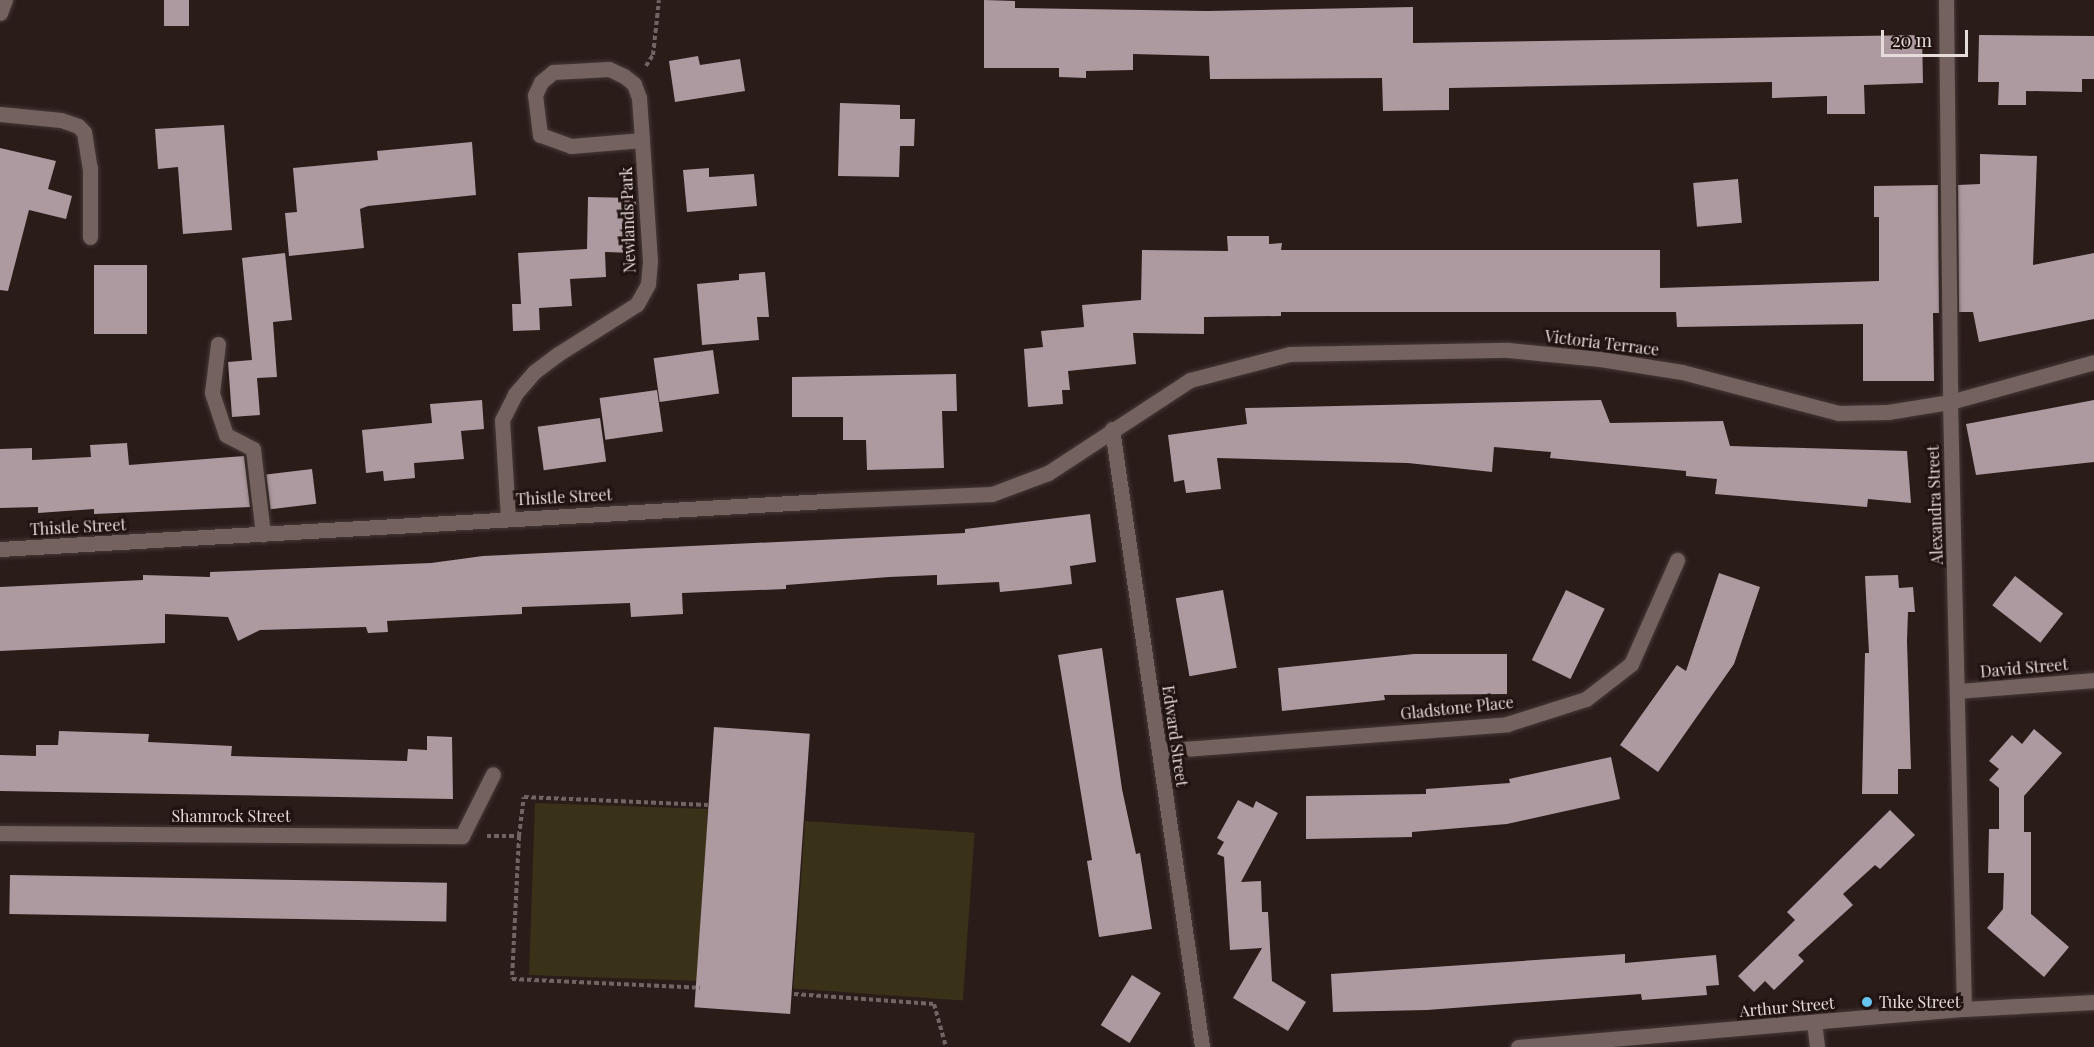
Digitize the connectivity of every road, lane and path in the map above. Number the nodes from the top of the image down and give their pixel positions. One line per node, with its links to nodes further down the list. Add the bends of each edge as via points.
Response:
1 (5, 0): 4 (street)
2 (659, 0): 5 (path, via 653,55)
3 (1946, 0): 11 (street, Alexandra Street)
4 (0, 13)
5 (634, 84): 7 (street, Newlands Park); 7 (street, via 609,69 553,72 541,82 535,95 536,118 540,135 571,146)
6 (0, 114): 8 (street, via 61,120 84,132 90,168)
7 (642, 140): 13 (street, Newlands Park, via 648,284 637,304 542,366 515,394 502,420)
8 (90, 237)
9 (218, 344): 14 (street, via 212,393 226,435 252,449)
10 (2094, 362): 11 (street, Victoria Terrace)
11 (1950, 402): 12 (street, Victoria Terrace, via 1888,412 1838,413 1682,372 1600,359 1508,350 1389,350 1290,354 1190,380); 18 (street, Alexandra Street)
12 (1112, 429): 13 (street, Thistle Street, via 1048,473 992,494); 19 (street, Edward Street)
13 (508, 518): 14 (street, Thistle Street)
14 (263, 534): 15 (street, Thistle Street)
15 (0, 549)
16 (1677, 560): 19 (street, Gladstone Place, via 1632,664 1586,699 1506,724)
17 (2094, 680): 18 (street, David Street)
18 (1958, 691): 28 (street, Alexandra Street)
19 (1159, 751): 31 (street, Edward Street)
20 (494, 774): 23 (street)
21 (708, 805): 24 (path, via 524,797)
22 (0, 832): 23 (street, Shamrock Street)
23 (462, 836): 24 (path)
24 (519, 836): 25 (path, via 512,979)
25 (700, 988)
26 (794, 994): 30 (path, via 934,1004)
27 (2094, 1002): 28 (street, Arthur Street)
28 (1964, 1009): 29 (street, Arthur Street)
29 (1814, 1022): 32 (street, Arthur Street); 33 (street)
30 (946, 1047)
31 (1202, 1047)
32 (1518, 1047)
33 (1817, 1047)

